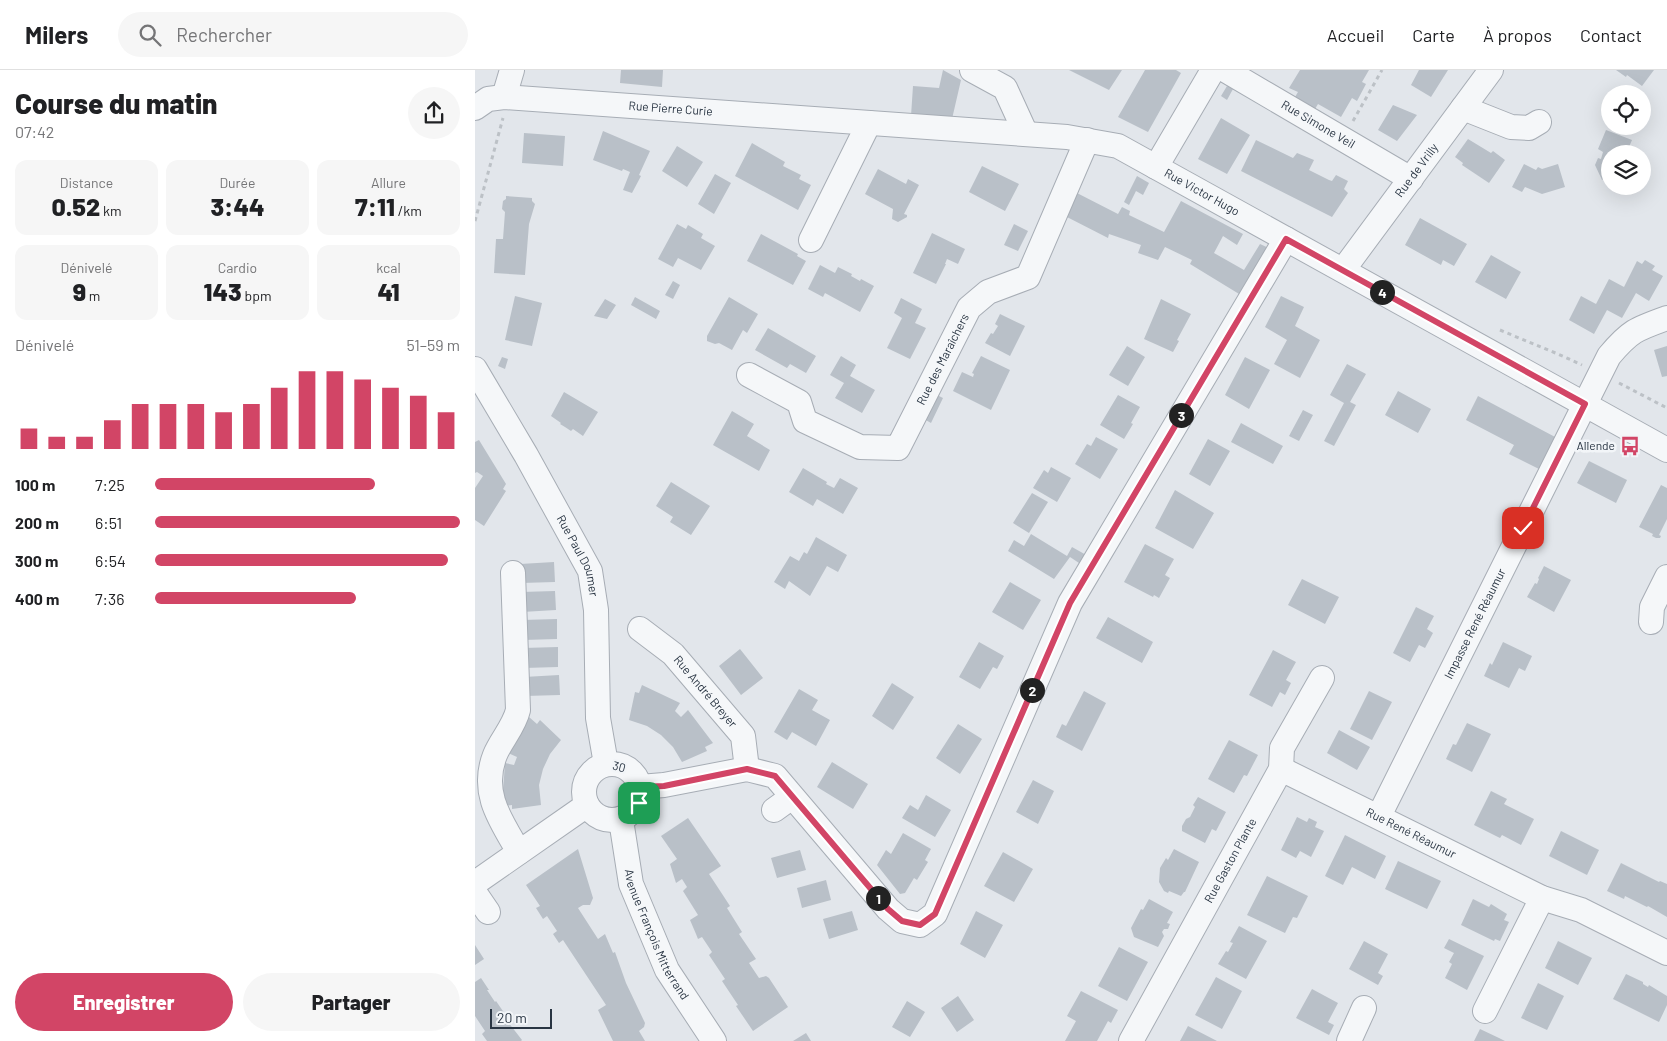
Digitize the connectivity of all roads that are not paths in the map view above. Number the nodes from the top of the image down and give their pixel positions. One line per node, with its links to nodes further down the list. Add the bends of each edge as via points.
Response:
1 (512, 70): 6 (street)
2 (971, 70): 11 (street, via 1005,88)
3 (1213, 70): 14 (street)
4 (1225, 70): 15 (street, Rue Simone Veil)
5 (1491, 70): 8 (street, Rue de Vrilly)
6 (507, 97): 7 (street, Rue Pierre Curie, via 488,100); 10 (street, Rue Pierre Curie)
7 (475, 108)
8 (1463, 108): 9 (street, via 1511,127 1529,128); 15 (street, Rue de Vrilly)
9 (1539, 122)
10 (869, 123): 11 (street, Rue Pierre Curie); 17 (street)
11 (1026, 134): 12 (street, Rue Pierre Curie)
12 (1087, 140): 13 (street, Rue Pierre Curie); 21 (street, Rue des Maraîchers, via 1028,277 988,292 969,308 898,448 860,447 805,421 799,402)
13 (1118, 146): 14 (street, Rue Victor Hugo)
14 (1156, 167): 16 (street, Rue Victor Hugo)
15 (1411, 179): 18 (street, Rue de Vrilly)
16 (1286, 239): 18 (street, Rue Victor Hugo); 30 (street, via 1070,603 935,914 920,925 902,921 783,803 775,776)
17 (811, 240)
18 (1343, 270): 22 (street, Rue Victor Hugo)
19 (1667, 318): 22 (street, Impasse René Réaumur, via 1636,329 1623,338 1609,356)
20 (475, 369): 29 (street, Rue Paul Doumer, via 591,571 596,610 598,718)
21 (749, 375)
22 (1585, 404): 23 (street, Rue Victor Hugo); 34 (street, Impasse René Réaumur)
23 (1667, 450)
24 (513, 573): 36 (street, via 518,710 495,755 491,796 496,813)
25 (1667, 577): 26 (street, via 1652,607)
26 (1651, 622)
27 (640, 629): 30 (street, Rue André Breyer, via 673,654 743,736)
28 (1322, 678): 31 (street, Rue Gaston Plante, via 1282,748)
29 (607, 764): 32 (street, 30, via 624,766 632,771); 33 (street, 30, via 598,767 586,780 584,797)
30 (747, 769): 32 (street, via 664,786)
31 (1281, 769): 34 (street, Rue René Réaumur); 43 (street, Rue Gaston Plante)
32 (640, 787): 35 (street, via 639,803)
33 (587, 805): 35 (street, via 591,812 605,820); 36 (street)
34 (1379, 816): 38 (street, Rue René Réaumur)
35 (621, 820): 42 (street, Avenue François Mitterrand, via 631,884 667,970)
36 (519, 852): 37 (street)
37 (475, 883)
38 (1541, 898): 39 (street, Rue René Réaumur, via 1581,910); 41 (street)
39 (1667, 953)
40 (1364, 1008): 44 (street)
41 (1485, 1010)
42 (714, 1041)
43 (1131, 1041)
44 (1349, 1041)

